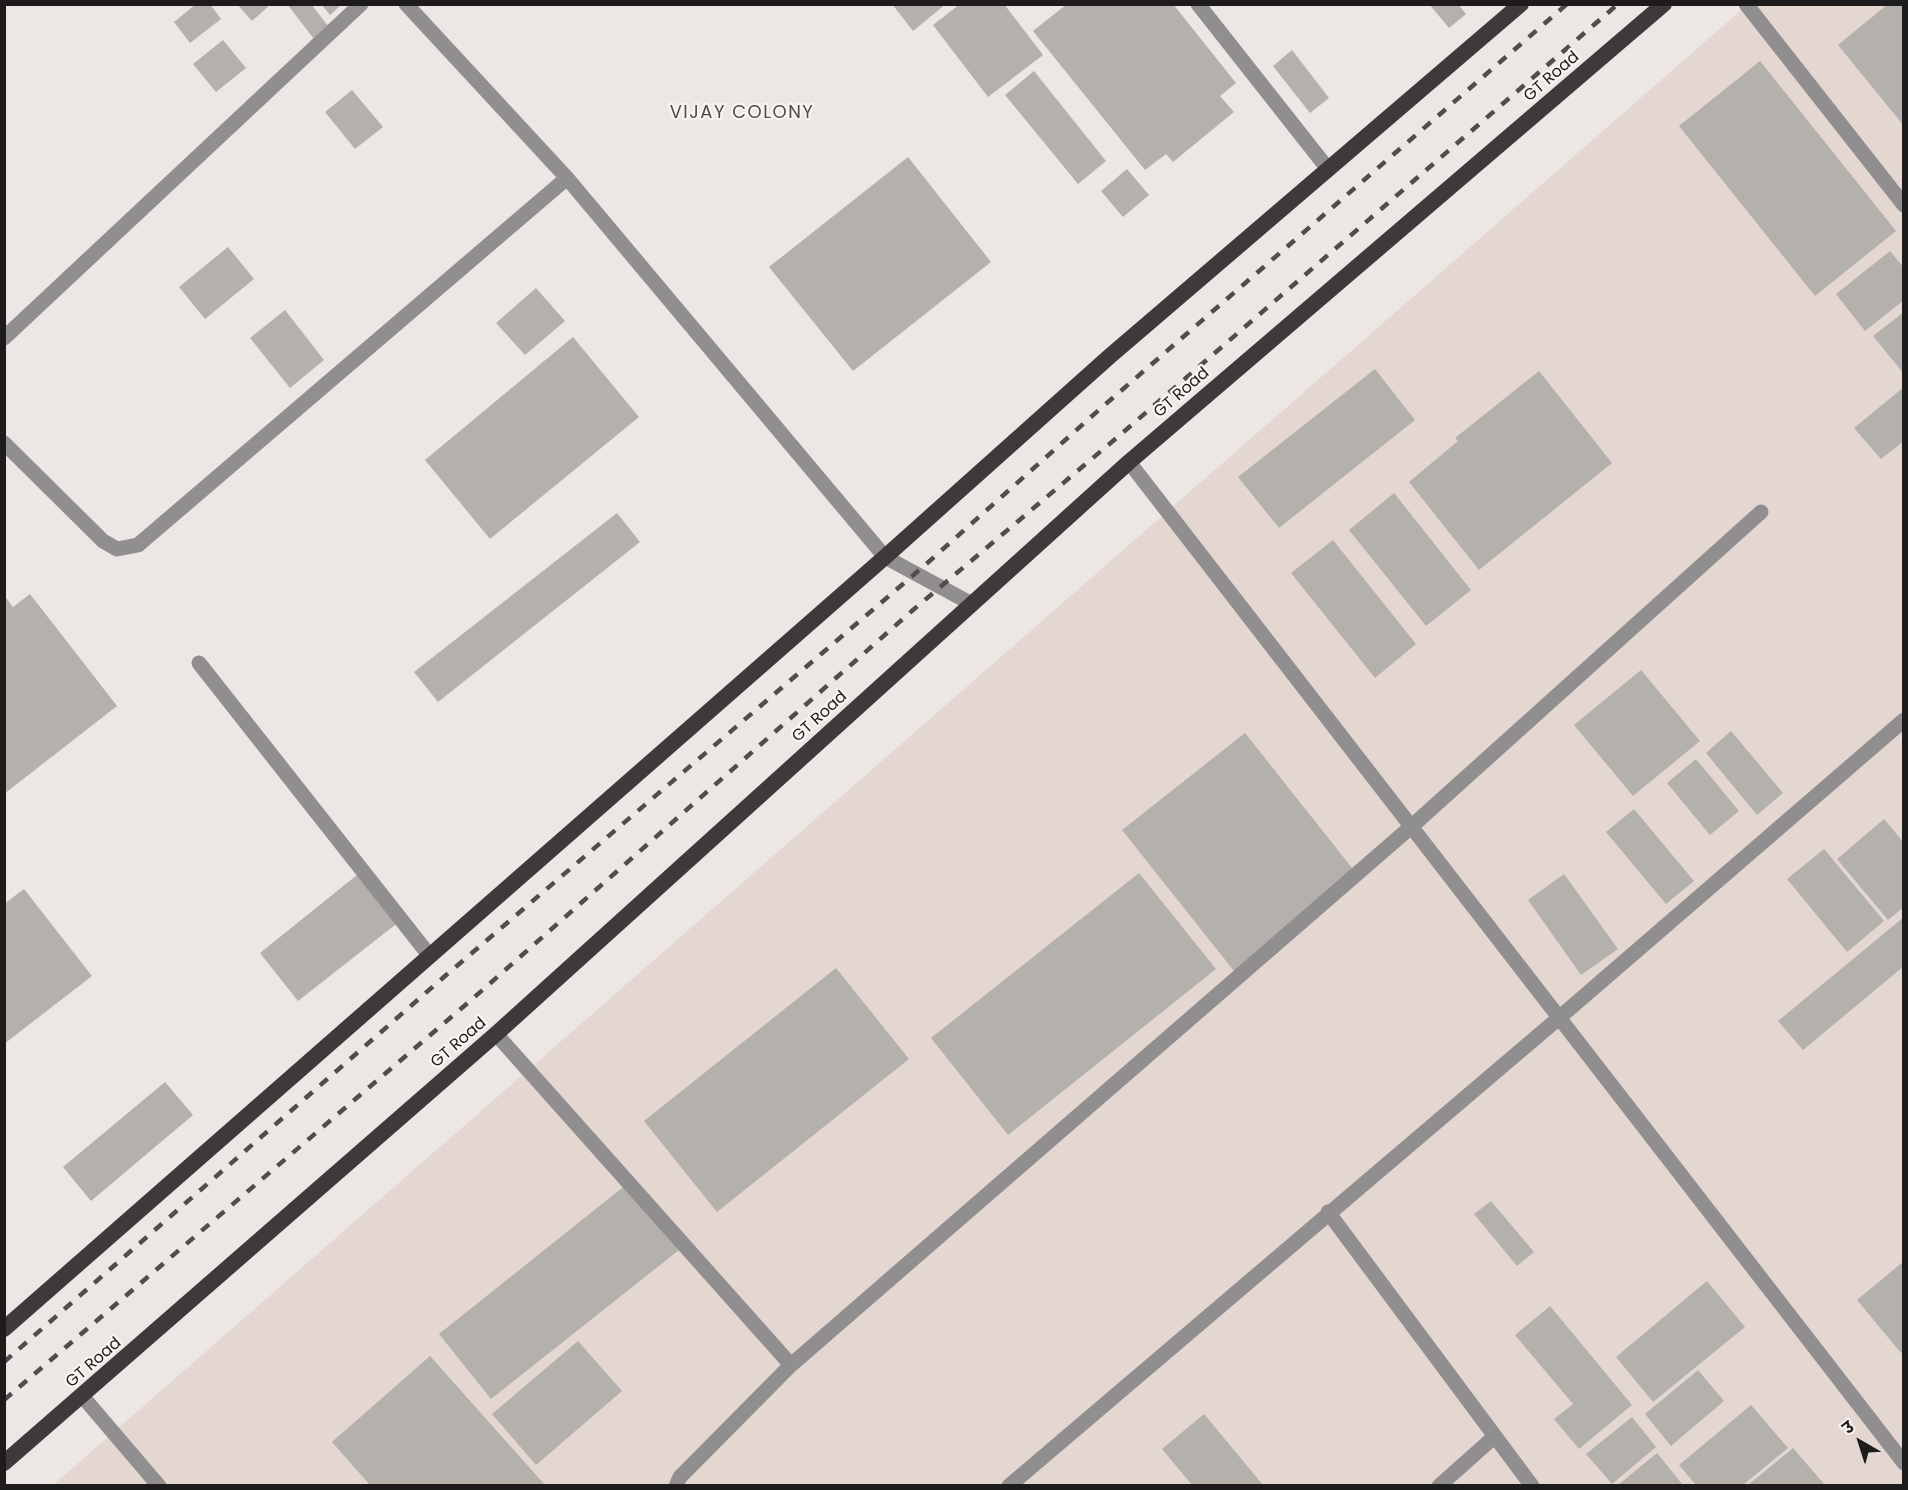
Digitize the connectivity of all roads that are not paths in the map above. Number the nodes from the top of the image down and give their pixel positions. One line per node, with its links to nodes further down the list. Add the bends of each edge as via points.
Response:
1 (361, 4): 10 (street)
2 (406, 4): 8 (street)
3 (1198, 4): 7 (street)
4 (1521, 4): 7 (highway)
5 (1664, 4): 12 (highway, GT Road)
6 (1746, 4): 9 (street)
7 (1328, 169): 14 (highway)
8 (567, 178): 11 (street, via 138,545 117,549 103,541); 14 (street)
9 (1904, 205)
10 (4, 338)
11 (4, 443)
12 (1129, 462): 15 (highway, GT Road); 18 (street)
13 (1761, 512): 18 (street)
14 (885, 557): 15 (street); 19 (highway)
15 (972, 604): 21 (highway, GT Road)
16 (199, 663): 19 (street)
17 (1904, 720): 20 (street)
18 (1412, 826): 20 (street); 24 (street)
19 (429, 955): 23 (highway)
20 (1560, 1017): 22 (street); 28 (street)
21 (496, 1034): 24 (street); 25 (highway, GT Road)
22 (1329, 1212): 26 (street); 31 (street)
23 (4, 1329)
24 (791, 1365): 30 (street)
25 (83, 1396): 27 (highway, GT Road); 29 (street)
26 (1494, 1437): 32 (street); 33 (street)
27 (4, 1463)
28 (1904, 1463)
29 (159, 1485)
30 (676, 1485)
31 (1009, 1485)
32 (1439, 1485)
33 (1532, 1485)

